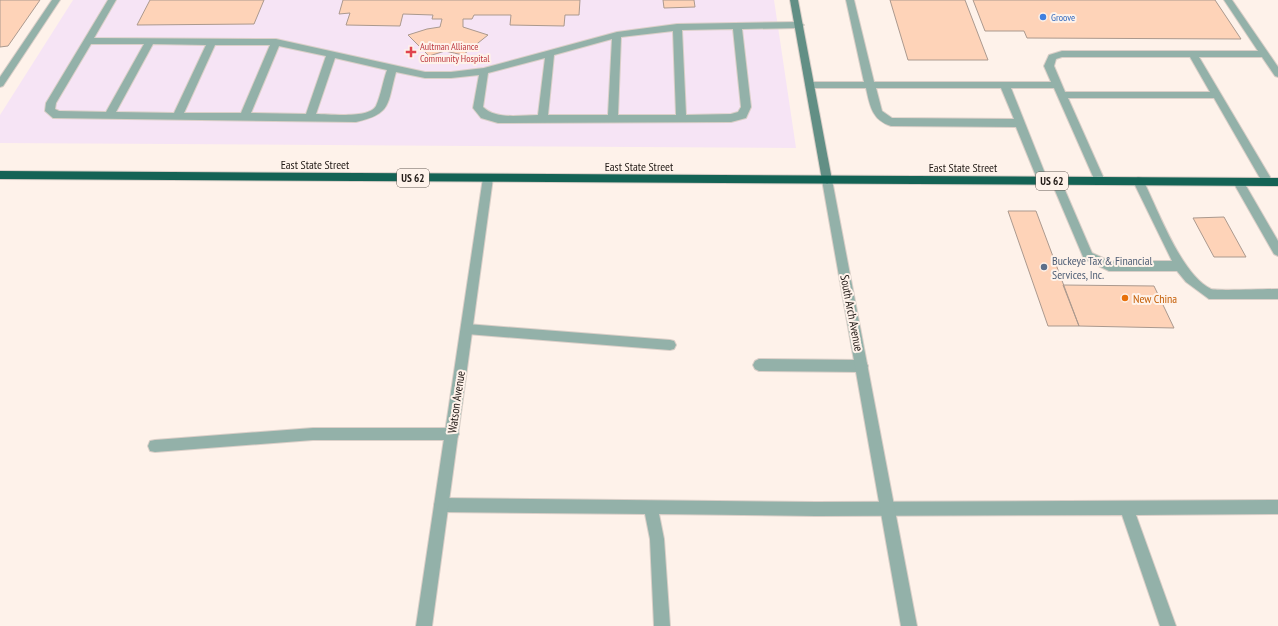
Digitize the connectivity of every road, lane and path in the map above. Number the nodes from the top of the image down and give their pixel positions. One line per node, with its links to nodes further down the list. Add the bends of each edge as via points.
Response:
1 (56, 0): 21 (street)
2 (112, 0): 10 (street)
3 (794, 0): 6 (street, South Arch Avenue)
4 (850, 0): 22 (street)
5 (1228, 0): 16 (street)
6 (798, 25): 7 (street); 25 (street, South Arch Avenue)
7 (737, 26): 8 (street); 32 (street, via 746,107 742,115 731,118)
8 (677, 27): 9 (street); 32 (street)
9 (618, 35): 15 (street); 34 (street)
10 (88, 41): 11 (street); 28 (street, via 51,103 50,111 58,115)
11 (150, 41): 12 (street); 28 (street)
12 (212, 42): 13 (street); 29 (street)
13 (276, 42): 14 (street); 30 (street)
14 (332, 53): 18 (street); 31 (street)
15 (550, 53): 19 (street); 33 (street)
16 (1265, 54): 17 (street); 20 (street)
17 (1193, 55): 24 (street, via 1062,54 1052,57 1049,66); 27 (street)
18 (392, 68): 19 (street, via 425,74 451,75); 31 (street, via 380,109 371,115 356,118)
19 (484, 70): 33 (street, via 478,108 485,116 498,119)
20 (1278, 74)
21 (0, 84)
22 (870, 85): 23 (street); 25 (street); 35 (street, via 877,116 883,120)
23 (1005, 85): 24 (street); 35 (street)
24 (1058, 85): 26 (street)
25 (810, 86): 38 (street, South Arch Avenue)
26 (1062, 95): 27 (street); 41 (street)
27 (1217, 95): 44 (street)
28 (109, 116): 29 (street)
29 (177, 116): 30 (street)
30 (244, 117): 31 (street)
31 (310, 117)
32 (681, 118): 34 (street)
33 (543, 119): 34 (street)
34 (613, 119)
35 (1019, 123): 39 (street)
36 (0, 175): 37 (highway, East State Street / US 62)
37 (488, 178): 38 (highway, East State Street / US 62); 48 (street, Watson Avenue)
38 (827, 180): 39 (highway, East State Street / US 62); 51 (street, South Arch Avenue)
39 (1043, 181): 40 (highway, East State Street / US 62)
40 (1056, 181): 41 (highway, East State Street / US 62); 46 (street, via 1088,256 1109,266)
41 (1100, 181): 42 (highway, East State Street / US 62)
42 (1138, 181): 43 (highway, East State Street / US 62); 46 (street)
43 (1238, 182): 44 (highway, East State Street / US 62); 45 (street)
44 (1273, 182)
45 (1278, 251)
46 (1180, 266): 47 (street, via 1190,279 1209,294)
47 (1278, 294)
48 (466, 329): 49 (street, via 612,343); 52 (street, Watson Avenue)
49 (670, 345)
50 (759, 365): 51 (street)
51 (862, 366): 58 (street, South Arch Avenue)
52 (452, 434): 53 (street, via 314,434); 54 (street, Watson Avenue)
53 (155, 446)
54 (442, 505): 55 (street); 59 (street, Watson Avenue)
55 (651, 506): 58 (street); 60 (street, via 657,539)
56 (1126, 506): 57 (street); 58 (street); 62 (street)
57 (1278, 507)
58 (888, 509): 61 (street, South Arch Avenue)
59 (424, 626)
60 (662, 626)
61 (909, 626)
62 (1168, 626)

